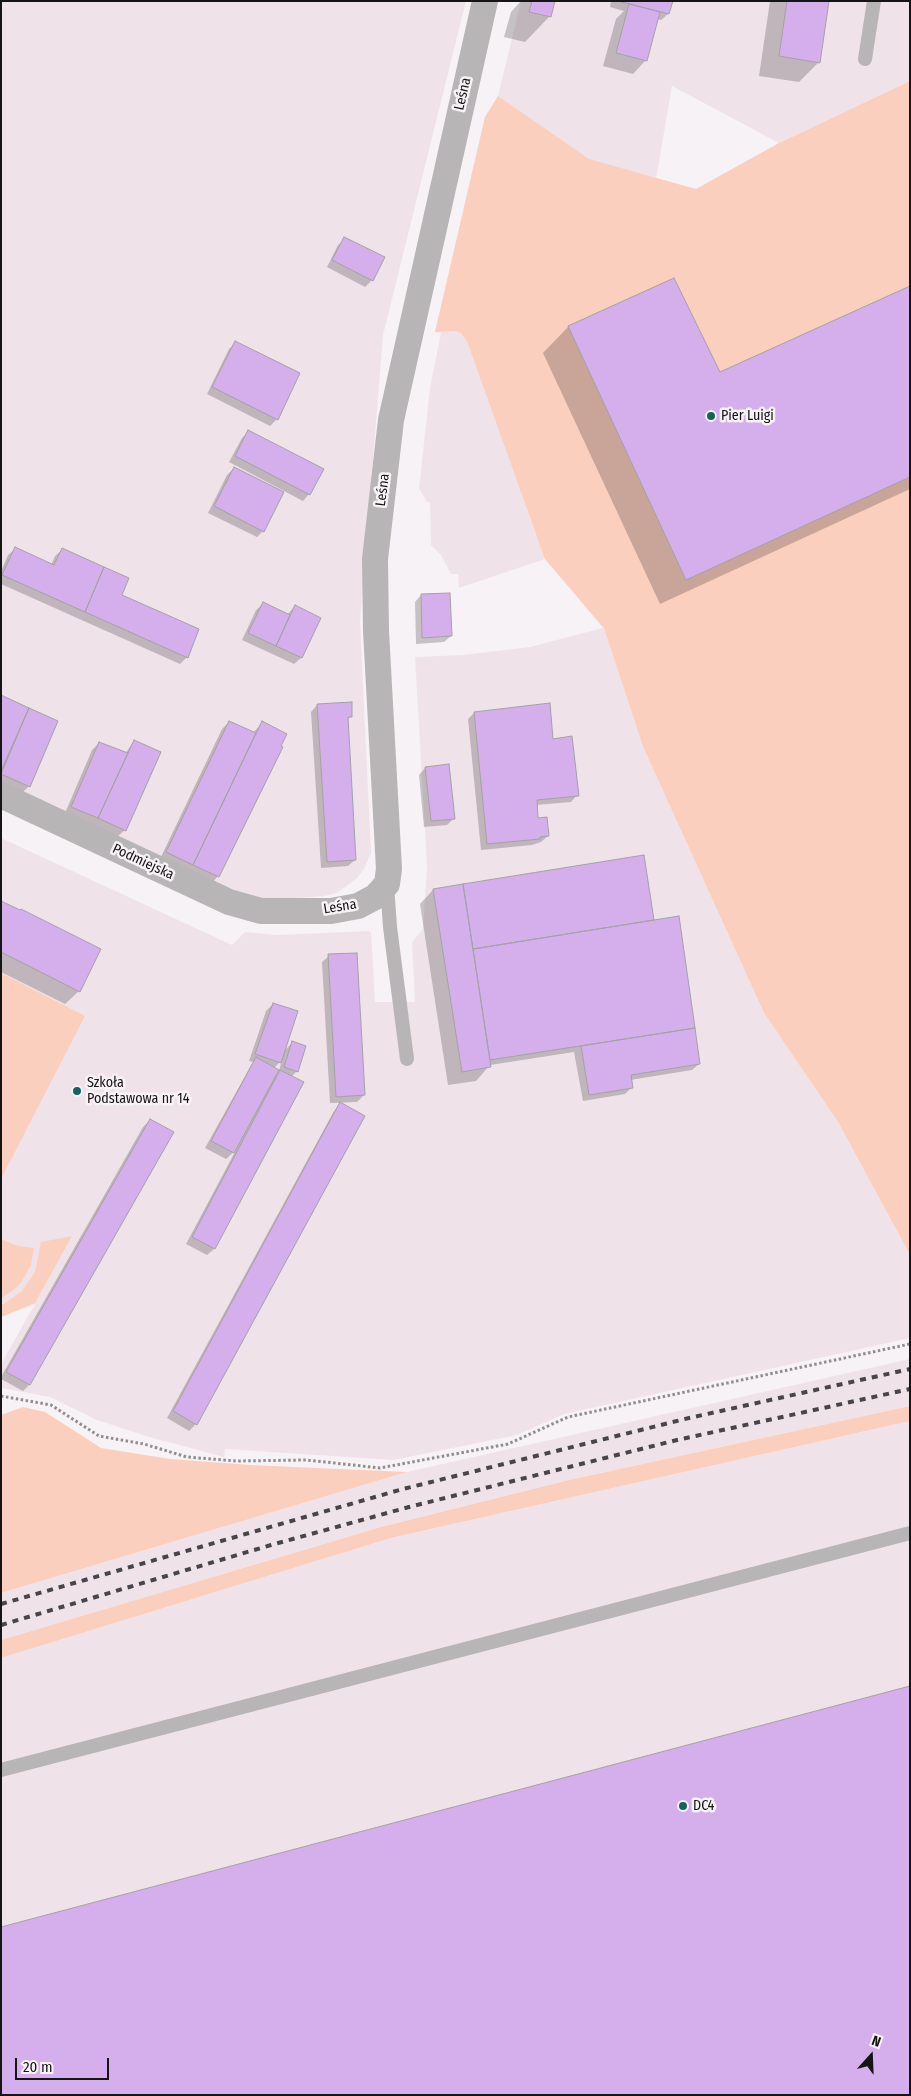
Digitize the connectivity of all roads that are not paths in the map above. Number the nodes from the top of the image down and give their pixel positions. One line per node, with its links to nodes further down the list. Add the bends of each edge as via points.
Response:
1 (485, 1): 5 (street, Leśna, via 391,420 375,558 389,869)
2 (874, 1): 3 (lane)
3 (865, 58)
4 (1, 795): 6 (street, Podmiejska, via 229,902 261,911)
5 (387, 884): 6 (street, Leśna, via 376,897 358,906 330,911); 7 (lane)
6 (290, 912)
7 (407, 1059)
8 (910, 1533): 9 (lane)
9 (1, 1770)

